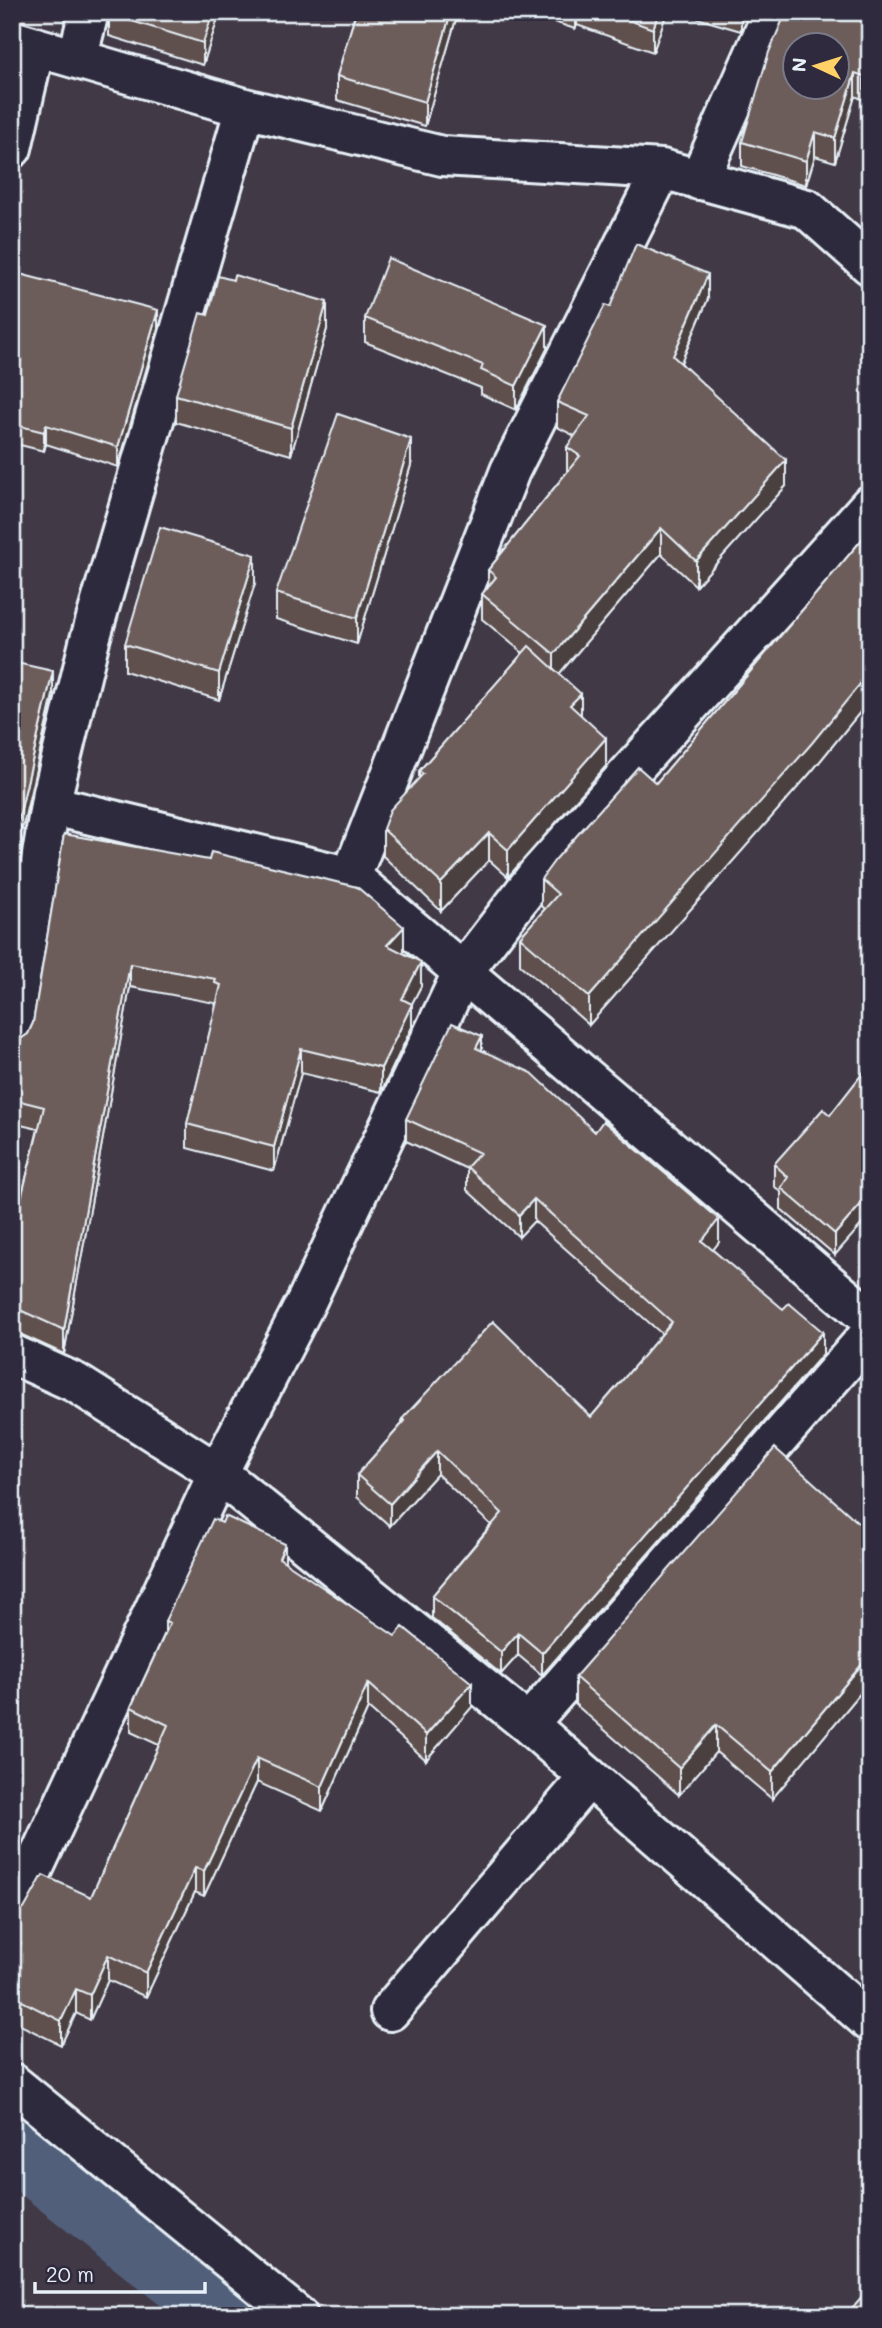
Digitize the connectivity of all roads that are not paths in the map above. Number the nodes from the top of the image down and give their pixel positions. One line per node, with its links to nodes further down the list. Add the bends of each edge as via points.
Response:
1 (89, 12): 4 (street)
2 (773, 12): 8 (street)
3 (24, 44): 4 (street); 6 (street)
4 (77, 59): 5 (street)
5 (245, 108): 7 (street, via 442,156); 11 (street, via 89,642)
6 (12, 148)
7 (662, 169): 8 (street); 12 (street, via 510,471)
8 (699, 180): 9 (street, via 807,209)
9 (870, 265)
10 (870, 505): 13 (street, via 538,874)
11 (50, 805): 12 (street); 14 (street)
12 (351, 877): 13 (street)
13 (462, 973): 15 (street); 18 (street, via 306,1302)
14 (12, 1043)
15 (870, 1320)
16 (870, 1334): 19 (street)
17 (12, 1354): 18 (street, via 76,1383)
18 (218, 1473): 19 (street); 21 (street)
19 (528, 1724): 20 (street)
20 (589, 1777): 22 (street); 23 (street)
21 (12, 1915)
22 (390, 2011)
23 (870, 2022)
24 (12, 2083): 25 (street)
25 (298, 2316)

